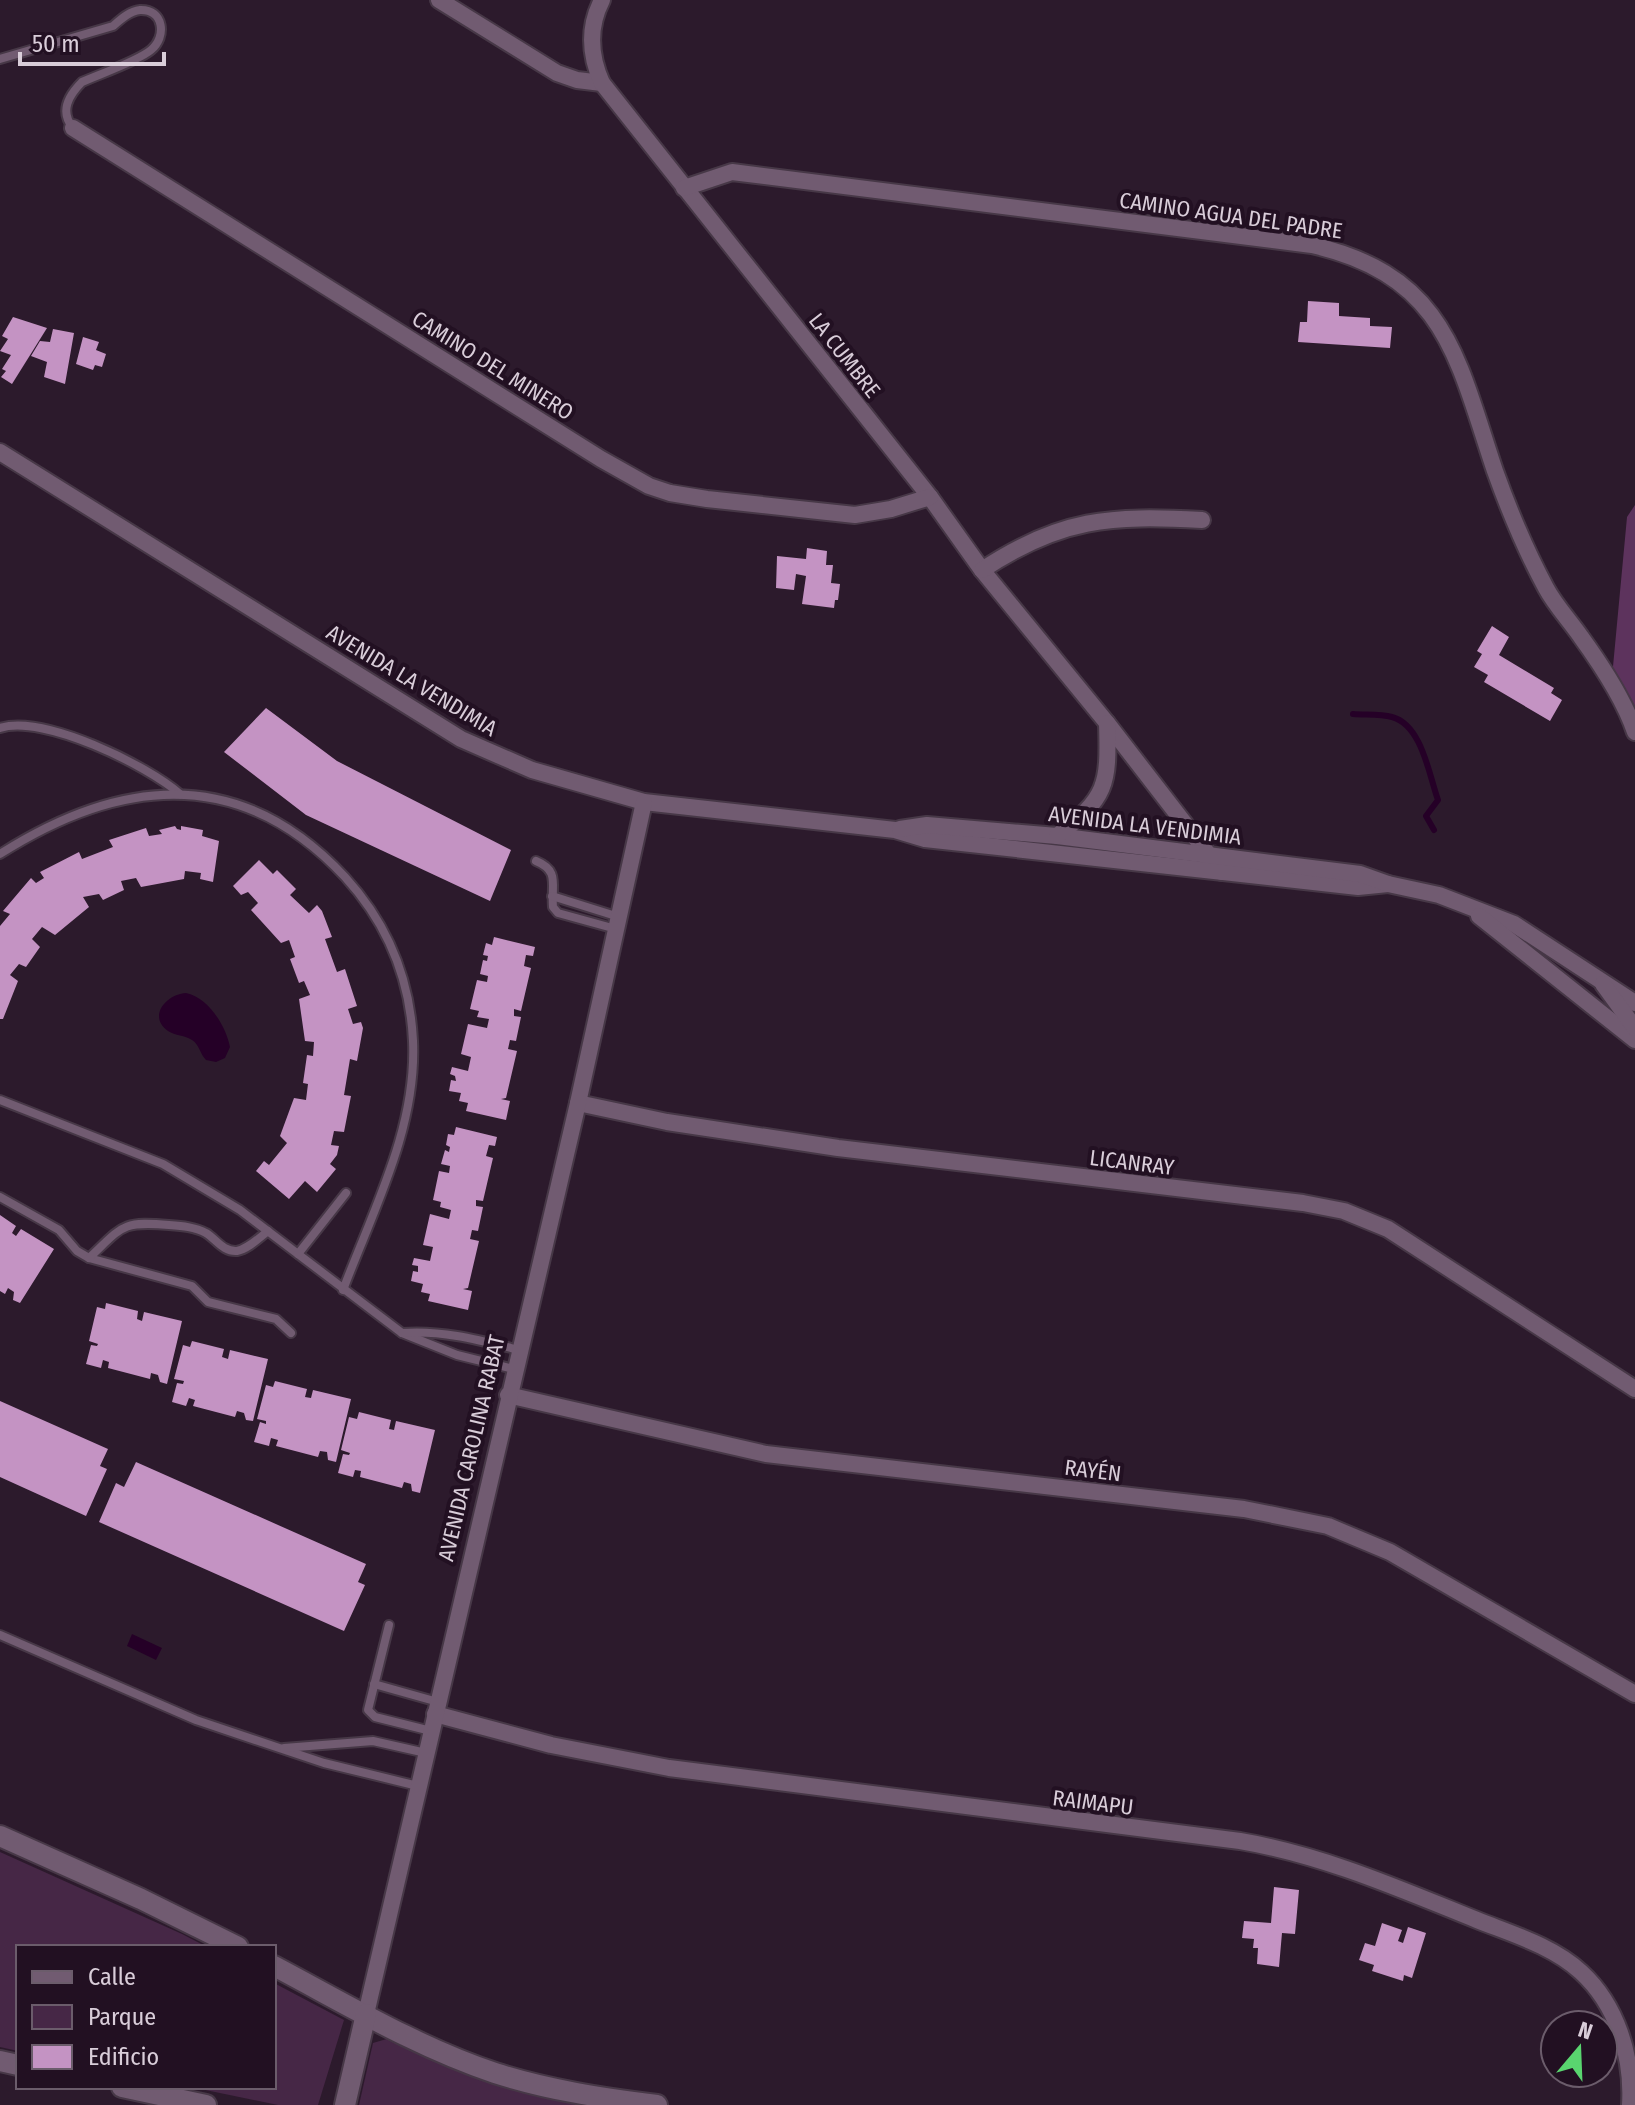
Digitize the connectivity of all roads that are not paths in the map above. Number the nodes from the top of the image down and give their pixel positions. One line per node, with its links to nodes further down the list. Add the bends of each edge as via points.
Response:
1 (439, 0): 4 (street, via 557,73)
2 (602, 0): 4 (street, LA CUMBRE, via 592,37)
3 (0, 59): 5 (lane, via 113,26 139,10 160,19 160,39 150,52 74,90 66,112)
4 (602, 83): 6 (street, LA CUMBRE)
5 (73, 128): 8 (street, CAMINO DEL MINERO, via 649,486 690,497 855,515)
6 (684, 188): 8 (street, LA CUMBRE); 13 (street, CAMINO AGUA DEL PADRE, via 732,172 1312,245 1373,266 1408,290 1448,338 1500,484 1547,590 1588,646)
7 (0, 452): 15 (street, AVENIDA LA VENDIMIA, via 461,739 521,767)
8 (930, 497): 10 (street, LA CUMBRE)
9 (1202, 520): 10 (street, via 1120,518 1080,524 1041,537)
10 (982, 570): 11 (street, LA CUMBRE)
11 (1107, 723): 17 (street, via 1104,786 1086,813); 19 (street, LA CUMBRE)
12 (0, 728): 14 (lane, via 31,725 72,737 124,759)
13 (1635, 732)
14 (180, 794): 18 (lane, via 126,800 74,815); 37 (lane, via 250,807 291,830 351,884 395,952 412,1026 410,1102 394,1161)
15 (644, 802): 16 (street, AVENIDA LA VENDIMIA); 25 (street, AVENIDA CAROLINA RABAT)
16 (895, 830): 17 (street, AVENIDA LA VENDIMIA, via 927,825); 21 (street, AVENIDA LA VENDIMIA, via 925,839)
17 (1057, 836): 19 (street, AVENIDA LA VENDIMIA)
18 (0, 854)
19 (1208, 854): 21 (street, LA CUMBRE); 22 (street, AVENIDA LA VENDIMIA, via 1360,874)
20 (536, 861): 23 (lane, via 553,875)
21 (1222, 872): 22 (street, AVENIDA LA VENDIMIA, via 1358,887)
22 (1388, 884): 24 (street, AVENIDA LA VENDIMIA)
23 (552, 896): 25 (lane); 25 (lane, via 558,913)
24 (1462, 903): 26 (street, AVENIDA LA VENDIMIA, via 1514,924); 29 (street)
25 (618, 923): 31 (street, AVENIDA CAROLINA RABAT)
26 (1598, 977): 27 (street, AVENIDA LA VENDIMIA); 28 (street)
27 (1635, 1003)
28 (1635, 1028)
29 (1635, 1040)
30 (0, 1100): 34 (lane, via 163,1164)
31 (578, 1103): 40 (street, AVENIDA CAROLINA RABAT); 42 (street, LICANRAY, via 838,1148 1344,1211 1388,1229)
32 (346, 1193): 35 (lane)
33 (0, 1197): 36 (lane, via 59,1230)
34 (268, 1231): 35 (lane); 36 (lane, via 236,1251 188,1227 136,1222)
35 (298, 1254): 37 (lane)
36 (89, 1258): 38 (lane, via 192,1286 208,1302 276,1319)
37 (343, 1290): 39 (lane)
38 (291, 1333)
39 (402, 1333): 40 (lane, via 461,1335); 41 (lane, via 457,1355)
40 (519, 1350): 41 (street, AVENIDA CAROLINA RABAT)
41 (514, 1369): 43 (street, AVENIDA CAROLINA RABAT)
42 (1635, 1389)
43 (508, 1395): 47 (street, RAYÉN, via 766,1454 1244,1509 1328,1526 1390,1552); 48 (street, AVENIDA CAROLINA RABAT)
44 (389, 1625): 46 (lane)
45 (0, 1635): 49 (lane, via 196,1720)
46 (374, 1684): 48 (lane); 48 (lane, via 368,1710 375,1717)
47 (1635, 1694)
48 (435, 1715): 50 (street, AVENIDA CAROLINA RABAT); 60 (street, RAIMAPU, via 669,1768 1240,1841 1335,1864 1536,1944 1579,1970 1596,1987 1621,2034 1629,2061)
49 (279, 1749): 50 (lane, via 373,1741); 51 (lane)
50 (426, 1753): 51 (street, AVENIDA CAROLINA RABAT)
51 (418, 1786): 55 (street, AVENIDA CAROLINA RABAT)
52 (0, 1836): 53 (street)
53 (234, 1945)
54 (276, 1967): 55 (street)
55 (366, 2014): 58 (street, AVENIDA CAROLINA RABAT); 59 (street, via 494,2072 553,2089)
56 (131, 2089): 57 (street)
57 (206, 2105)
58 (345, 2105)
59 (657, 2105)
60 (1630, 2105)

